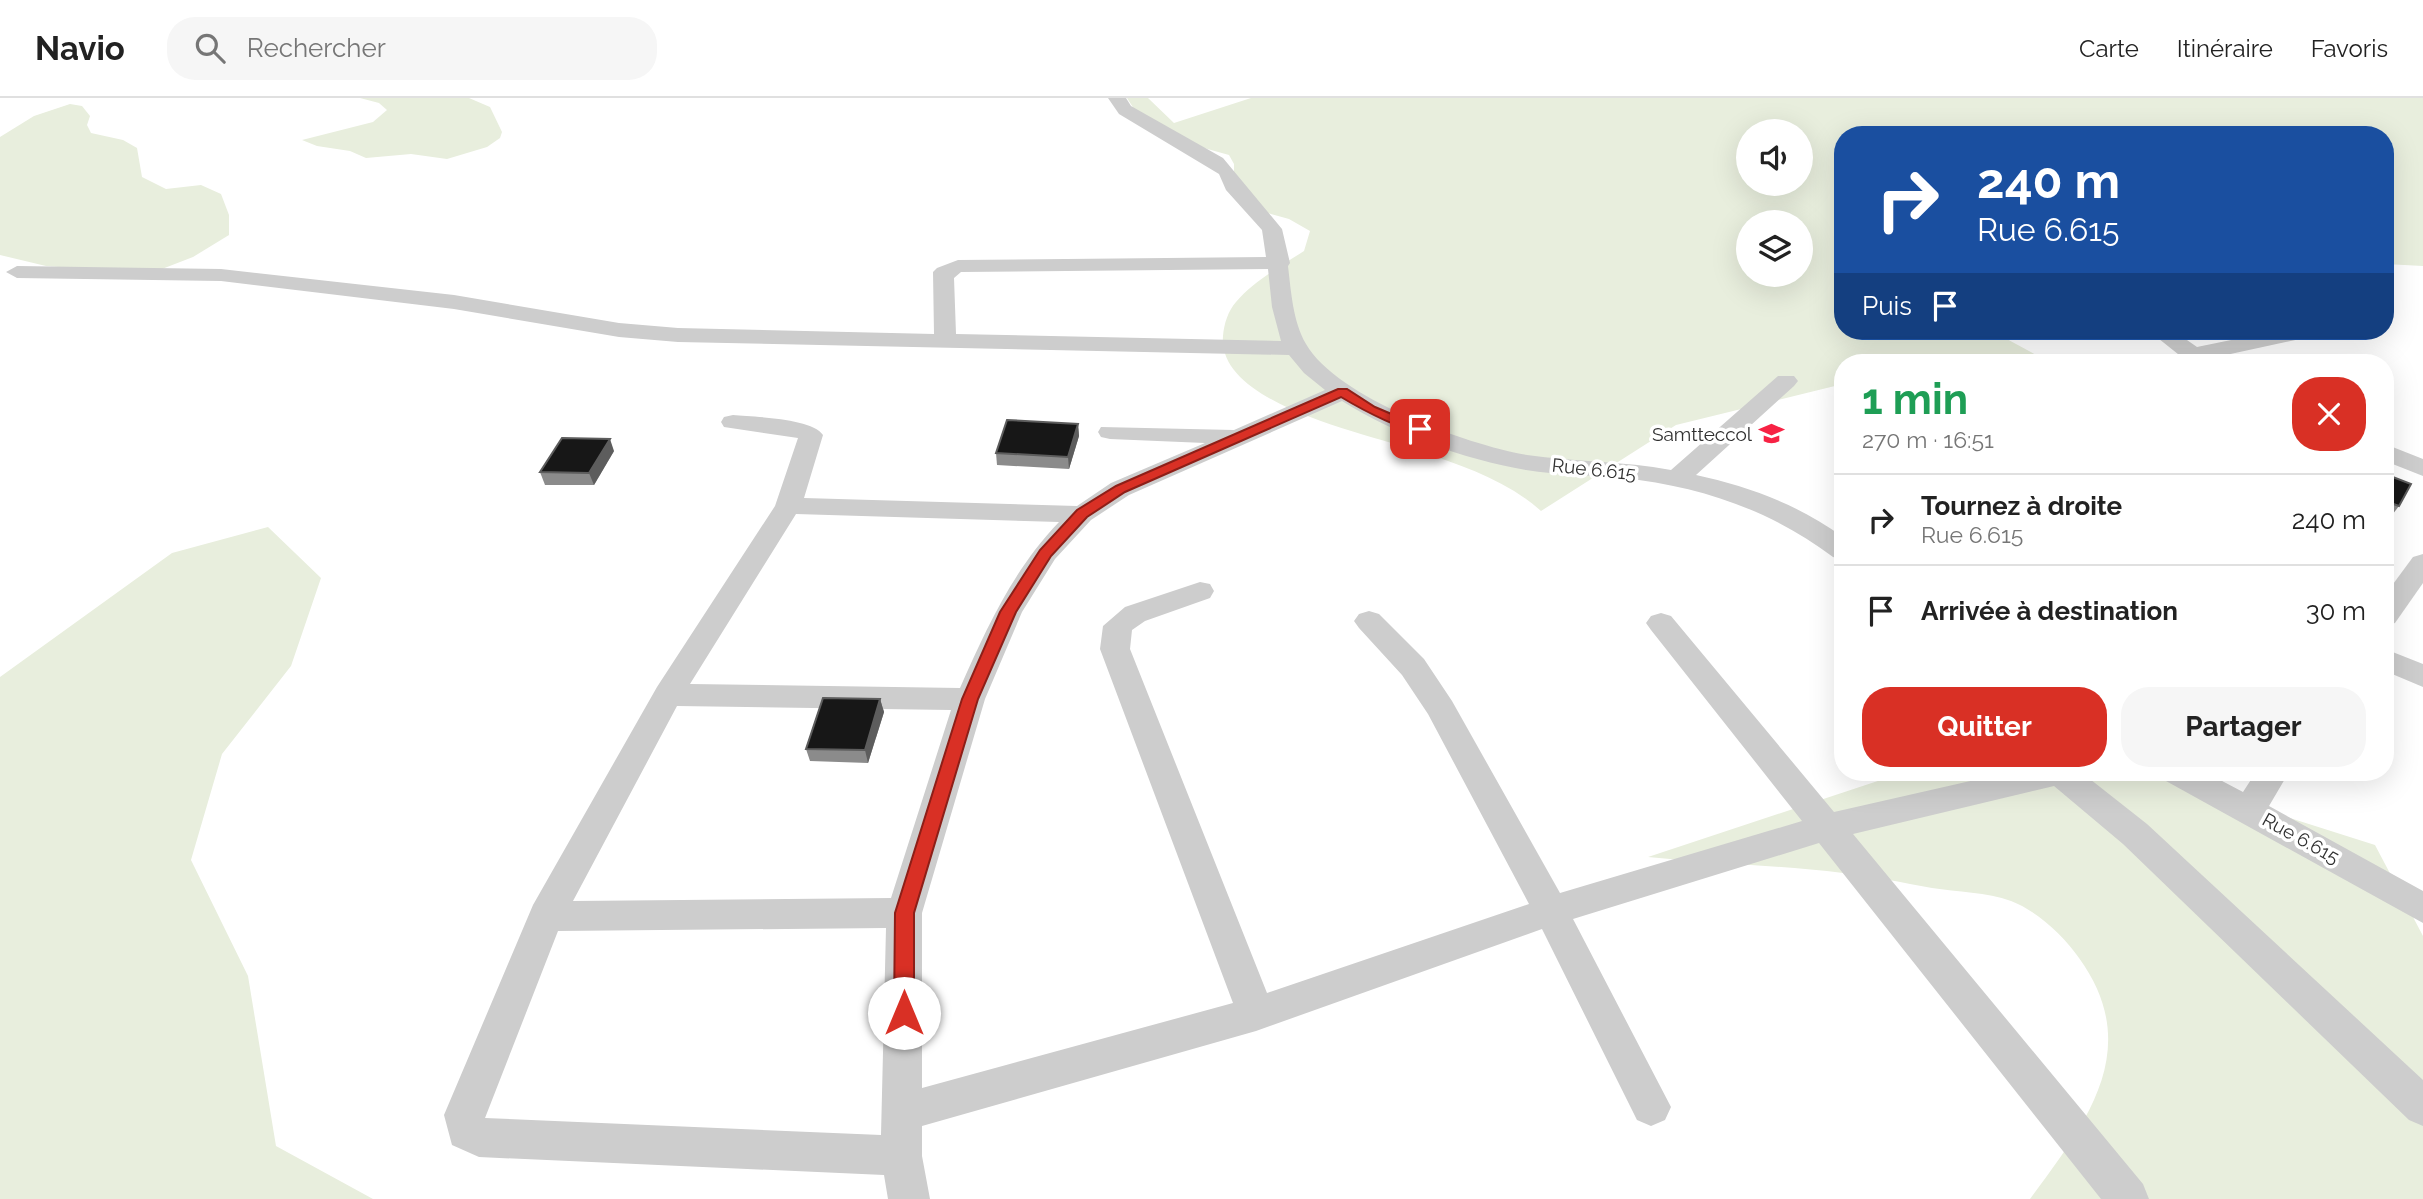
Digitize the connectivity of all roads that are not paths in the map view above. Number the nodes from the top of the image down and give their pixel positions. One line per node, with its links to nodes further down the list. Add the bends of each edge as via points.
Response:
1 (1117, 98): 2 (street, via 1125,110 1208,156 1227,172 1233,186 1272,229)
2 (1280, 263): 6 (street, via 958,266 944,272); 7 (street, via 1285,310)
3 (17, 272): 6 (street, via 221,275 454,302 619,330 678,335)
4 (2172, 340): 8 (street)
5 (2269, 340): 9 (street)
6 (945, 341): 7 (street)
7 (1296, 348): 11 (street, Rue 6.615)
8 (2192, 354)
9 (2213, 354)
10 (1786, 382): 17 (street)
11 (1342, 392): 14 (street); 17 (street, Rue 6.615, via 1370,409 1515,460)
12 (733, 422): 18 (street, via 811,435)
13 (1110, 432): 14 (street)
14 (1237, 437): 19 (street, via 1121,489)
15 (2394, 456): 16 (street)
16 (2423, 468)
17 (1675, 480): 20 (street, Rue 6.615, via 1762,503 1801,521)
18 (788, 506): 19 (street); 28 (street)
19 (1082, 514): 29 (street, via 1045,553 1008,612)
20 (1834, 545)
21 (2423, 563): 23 (street)
22 (1200, 591): 40 (street, via 1135,614 1118,626 1115,649)
23 (2394, 603)
24 (1369, 621): 37 (street, via 1412,667 1441,709)
25 (1661, 623): 35 (street)
26 (2394, 663): 27 (street)
27 (2423, 676)
28 (668, 695): 29 (street); 39 (street)
29 (970, 699): 38 (street)
30 (2024, 781): 35 (street)
31 (2072, 781): 42 (street)
32 (2195, 781): 34 (street, Rue 6.615)
33 (2267, 781): 34 (street)
34 (2249, 810): 36 (street, Rue 6.615)
35 (1827, 827): 37 (street); 46 (street)
36 (2423, 908)
37 (1551, 911): 40 (street); 41 (street)
38 (904, 913): 39 (street); 43 (street)
39 (546, 916): 44 (street, via 464,1115 466,1131 479,1137)
40 (1256, 1014): 43 (street)
41 (1651, 1107)
42 (2423, 1107)
43 (904, 1112): 44 (street)
44 (901, 1156): 45 (street)
45 (909, 1199)
46 (2128, 1199)

